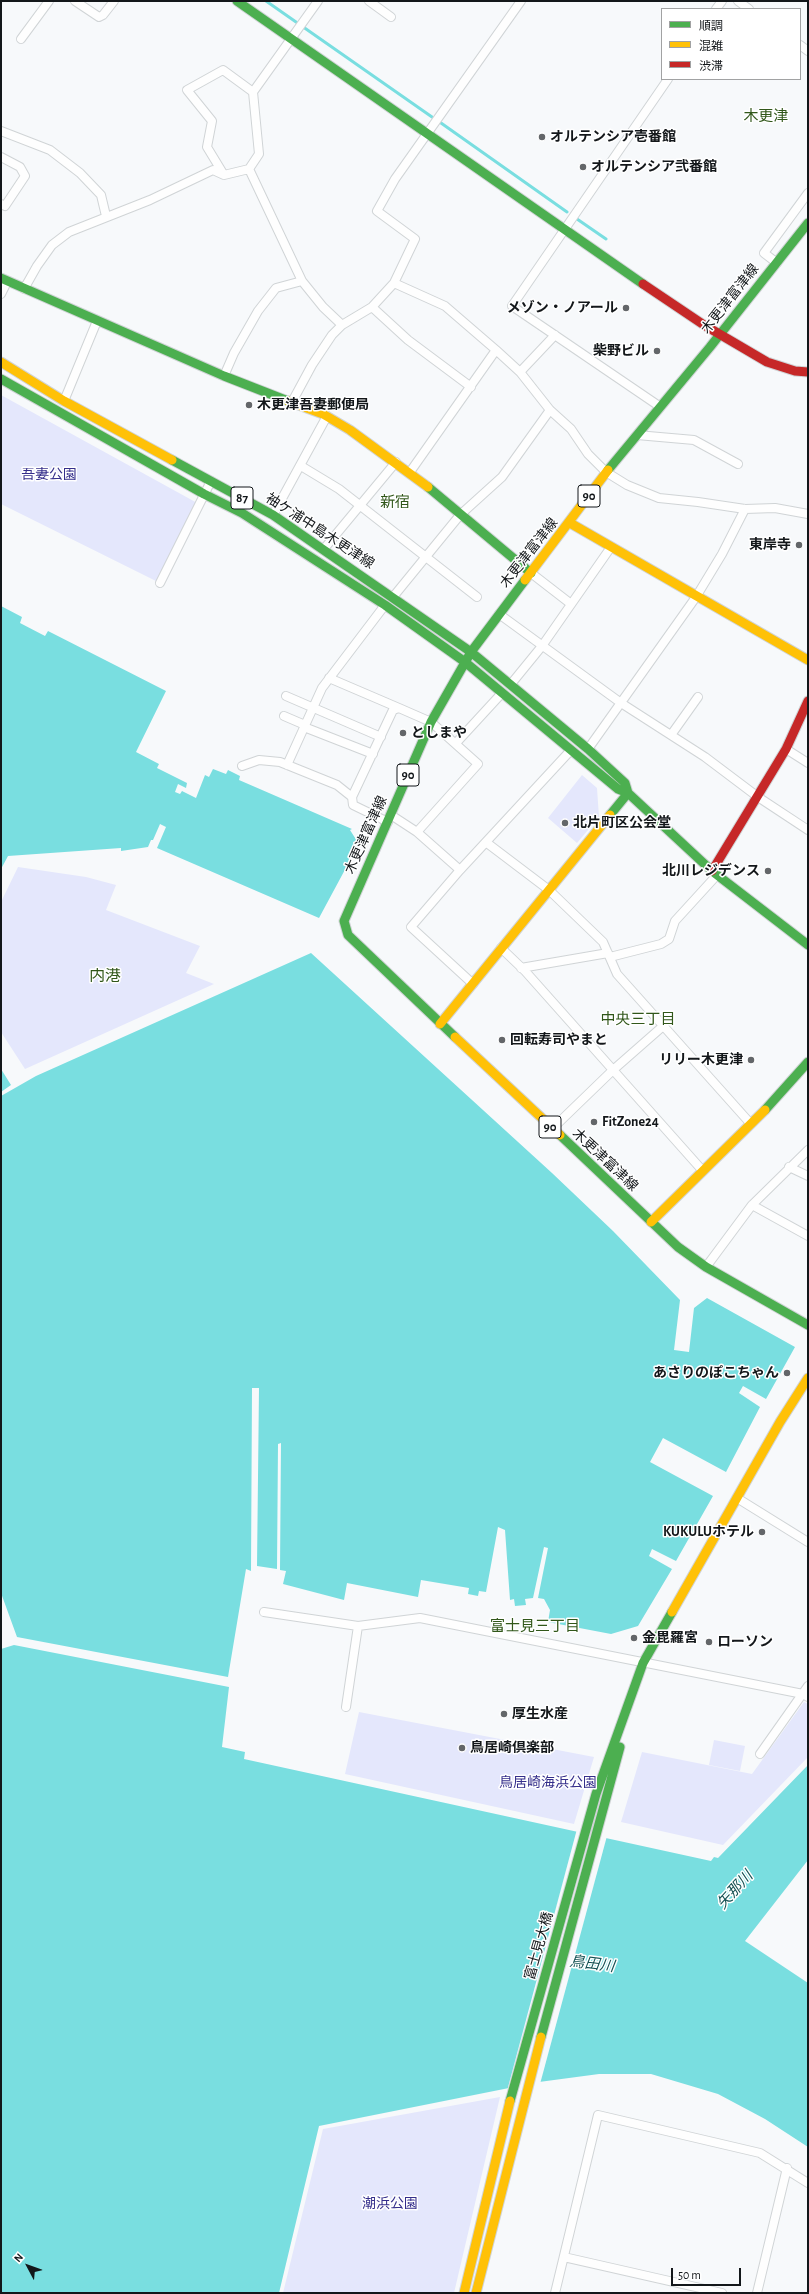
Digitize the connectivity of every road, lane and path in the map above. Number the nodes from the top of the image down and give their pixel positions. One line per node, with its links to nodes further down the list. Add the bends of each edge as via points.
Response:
1 (49, 1): 11 (street)
2 (75, 1): 3 (street, via 98,17 103,15)
3 (114, 1)
4 (237, 1): 12 (street)
5 (318, 1): 12 (street)
6 (369, 1): 10 (street)
7 (521, 1): 16 (street)
8 (738, 1): 9 (street)
9 (748, 8)
10 (391, 17)
11 (21, 39)
12 (291, 39): 14 (street); 16 (street)
13 (667, 80): 24 (street)
14 (253, 92): 18 (street, via 259,154); 19 (street, via 223,70 187,90 212,121 207,147)
15 (1, 131): 22 (street, via 50,150 80,173 101,195)
16 (427, 134): 24 (street); 28 (street, via 395,179 377,211 416,239)
17 (1, 157): 21 (street, via 20,167 26,176 5,206)
18 (249, 169): 19 (street); 27 (street)
19 (224, 175): 22 (street, via 213,170 150,200)
20 (808, 193): 25 (street, via 764,253)
21 (1, 204)
22 (106, 216): 29 (street, via 70,232 52,245)
23 (808, 223): 25 (street, 木更津富津線 / 90)
24 (563, 230): 34 (street, via 512,306); 35 (street)
25 (777, 263): 35 (street, 木更津富津線 / 90)
26 (4, 280): 29 (street); 30 (street)
27 (302, 281): 33 (street); 40 (street, via 276,288 258,311)
28 (394, 283): 31 (street); 36 (street, via 445,306)
29 (24, 290): 32 (street)
30 (1, 294)
31 (372, 307): 33 (street); 42 (street, via 408,340)
32 (97, 321): 40 (street); 43 (street)
33 (342, 325): 44 (street, via 320,352)
34 (555, 335): 38 (street); 45 (street)
35 (720, 335): 39 (street, via 767,362 795,371); 45 (street, 木更津富津線 / 90)
36 (496, 350): 38 (street); 42 (street)
37 (1, 362): 43 (street, 袖ケ浦中島木更津線 / 87)
38 (520, 372): 46 (street)
39 (808, 372)
40 (224, 376): 44 (street)
41 (1, 378): 55 (street, 袖ケ浦中島木更津線 / 87)
42 (471, 387): 52 (street)
43 (64, 401): 54 (street, 袖ケ浦中島木更津線 / 87)
44 (292, 402): 47 (street)
45 (659, 406): 48 (street, 木更津富津線 / 90)
46 (550, 410): 53 (street, via 571,429 588,454); 60 (street, via 502,477)
47 (327, 416): 49 (street); 51 (street)
48 (636, 435): 50 (street, via 694,440); 53 (street, 木更津富津線 / 90)
49 (396, 462): 52 (street); 56 (street)
50 (738, 464)
51 (301, 466): 56 (street, via 339,489); 59 (street)
52 (410, 472): 60 (street)
53 (606, 472): 57 (street, via 626,485 659,498); 61 (street, 木更津富津線 / 90)
54 (211, 481): 55 (street); 59 (street, 袖ケ浦中島木更津線 / 87)
55 (204, 494): 66 (street); 71 (street, 袖ケ浦中島木更津線 / 87, via 242,513)
56 (360, 506): 63 (street); 64 (street)
57 (745, 509): 58 (street, via 775,508); 69 (street)
58 (808, 514)
59 (273, 515): 63 (street, 袖ケ浦中島木更津線 / 87)
60 (460, 515): 64 (street); 65 (street)
61 (570, 523): 62 (street); 65 (street, 木更津富津線 / 90)
62 (612, 547): 69 (street); 70 (street)
63 (323, 550): 67 (street, 袖ケ浦中島木更津線 / 87)
64 (426, 557): 67 (street); 68 (street)
65 (531, 573): 70 (street); 72 (street, 木更津富津線 / 90)
66 (160, 583)
67 (394, 597): 74 (street, 袖ケ浦中島木更津線 / 87)
68 (477, 597)
69 (696, 597): 75 (street); 83 (street)
70 (571, 604): 73 (street)
71 (385, 605): 76 (street, 袖ケ浦中島木更津線 / 87); 77 (street)
72 (499, 614): 73 (street); 74 (street, 木更津富津線 / 90)
73 (542, 646): 78 (street); 83 (street)
74 (471, 652): 76 (street, 木更津富津線 / 90); 78 (street, 袖ケ浦中島木更津線)
75 (808, 660)
76 (465, 662): 79 (street, 袖ケ浦中島木更津線); 87 (street, 木更津富津線 / 90)
77 (329, 678): 84 (street); 85 (street)
78 (511, 684): 92 (street, 袖ケ浦中島木更津線)
79 (502, 693): 91 (street); 94 (street, 袖ケ浦中島木更津線)
80 (286, 696): 84 (street)
81 (698, 697): 89 (street)
82 (808, 701): 93 (street)
83 (621, 702): 89 (street); 92 (street)
84 (313, 708): 88 (street); 90 (street)
85 (400, 708): 87 (street); 90 (street, via 393,710)
86 (284, 716): 88 (street)
87 (431, 722): 91 (street); 102 (street, 木更津富津線 / 90)
88 (305, 726): 95 (street); 97 (street)
89 (671, 735): 101 (street)
90 (381, 737): 95 (street)
91 (456, 743): 104 (street, via 478,764)
92 (588, 749): 99 (street, 袖ケ浦中島木更津線, via 625,783)
93 (786, 749): 96 (street); 101 (street)
94 (571, 750): 99 (street, 袖ケ浦中島木更津線, via 618,789); 105 (street)
95 (373, 754): 100 (street)
96 (808, 763)
97 (287, 765): 98 (street, via 268,759); 100 (street, via 337,785)
98 (242, 766)
99 (628, 793): 107 (street); 108 (street)
100 (352, 797): 102 (street, via 353,805)
101 (758, 797): 103 (street); 107 (street)
102 (389, 818): 104 (street); 114 (street, 木更津富津線 / 90, via 346,912 344,926 348,935)
103 (808, 830)
104 (417, 832): 106 (street)
105 (487, 843): 106 (street); 108 (street)
106 (460, 870): 113 (street, via 411,927)
107 (715, 873): 109 (street); 111 (street, via 675,921 669,939 661,944)
108 (549, 890): 110 (street); 111 (street, via 602,942)
109 (808, 945)
110 (501, 948): 112 (street); 113 (street)
111 (609, 955): 112 (street); 115 (street, via 617,974)
112 (521, 968): 117 (street)
113 (473, 984): 114 (street)
114 (440, 1024): 119 (street, 木更津富津線 / 90)
115 (662, 1026): 117 (street); 118 (street)
116 (808, 1062): 118 (street, via 779,1096)
117 (613, 1070): 119 (street); 122 (street)
118 (750, 1122): 122 (street)
119 (552, 1130): 125 (street, 木更津富津線 / 90)
120 (808, 1150): 121 (street)
121 (789, 1167): 123 (street); 124 (street)
122 (702, 1170): 125 (street)
123 (808, 1176)
124 (752, 1205): 126 (street); 127 (street)
125 (651, 1222): 127 (street, 木更津富津線 / 90, via 678,1247)
126 (808, 1236)
127 (706, 1267): 128 (street, 木更津富津線 / 90)
128 (808, 1325)
129 (808, 1378): 130 (street)
130 (737, 1498): 131 (street); 134 (street)
131 (808, 1542)
132 (264, 1612): 133 (street)
133 (358, 1626): 134 (street, via 420,1618); 137 (street)
134 (643, 1663): 136 (street); 142 (street, 富士見大橋, via 596,1794 509,2105); 143 (street, 富士見大橋, via 521,2111)
135 (808, 1686): 136 (street)
136 (805, 1696): 138 (street)
137 (346, 1707)
138 (760, 1754)
139 (787, 2168): 140 (street); 141 (street, via 760,2153 598,2115); 146 (street)
140 (808, 2183)
141 (564, 2257): 144 (street); 145 (street)
142 (464, 2293)
143 (476, 2293)
144 (555, 2293)
145 (722, 2293)
146 (757, 2293)

